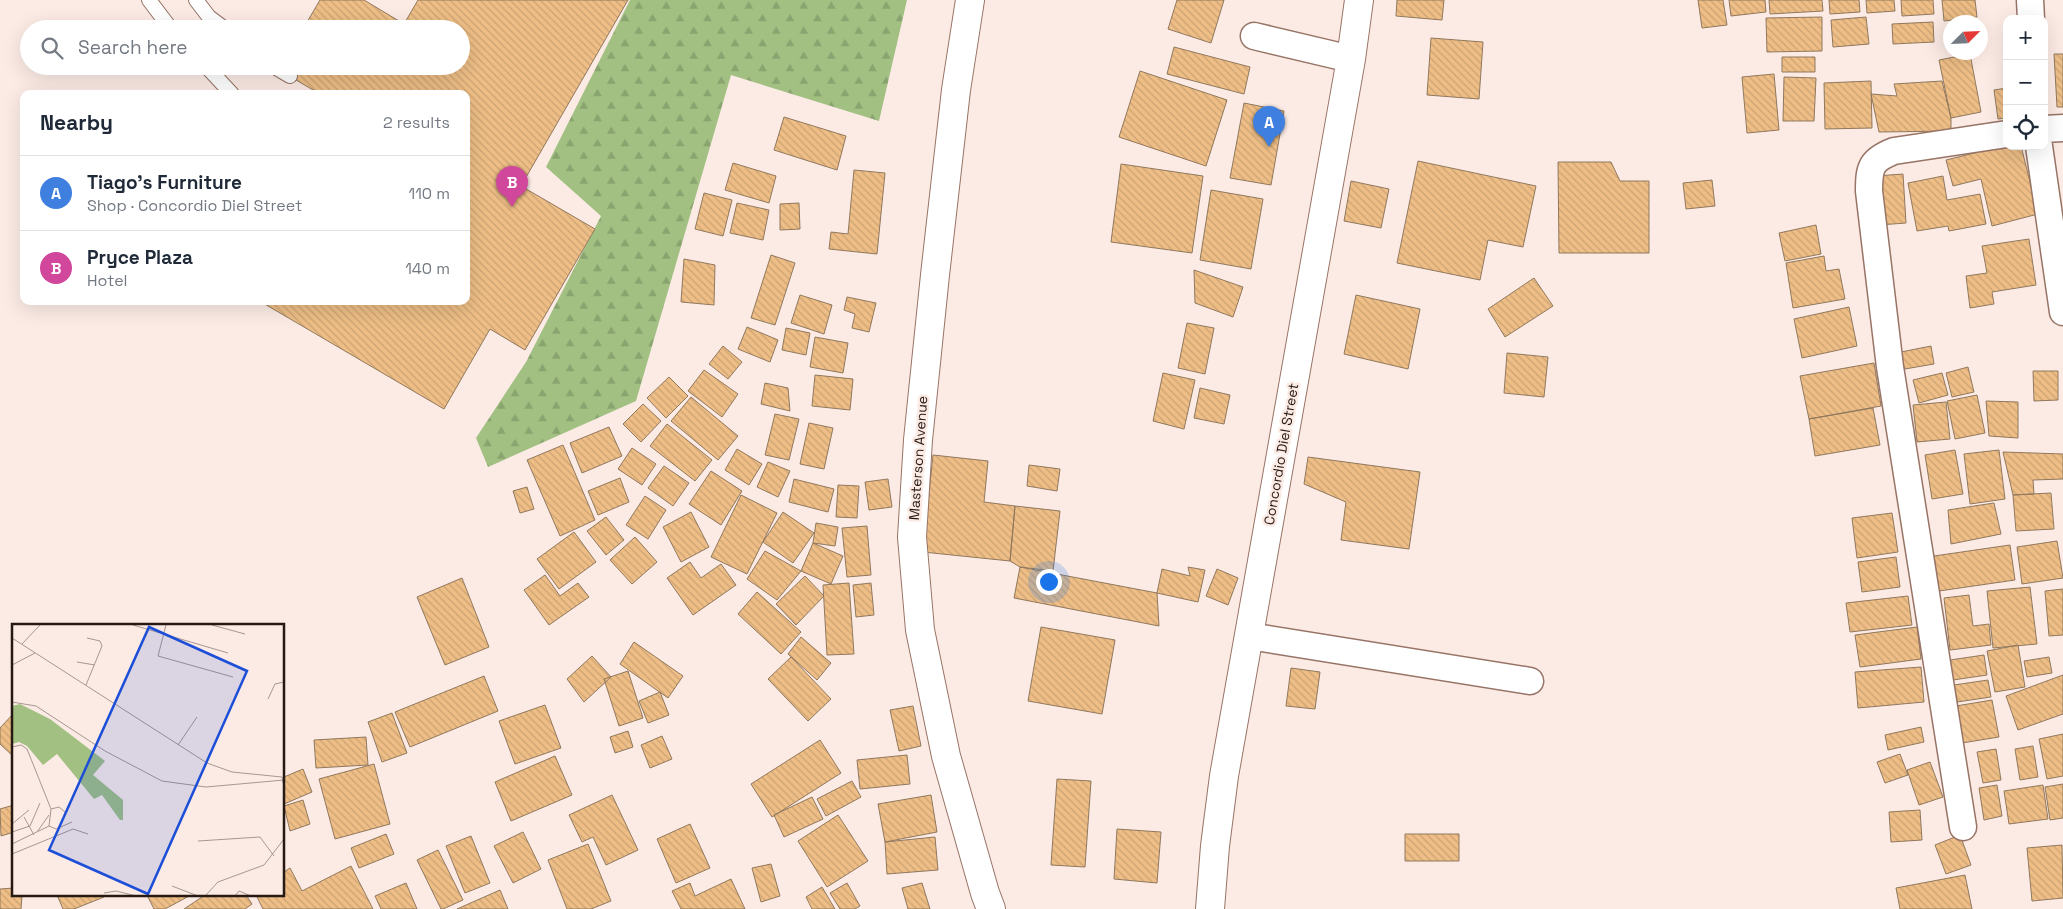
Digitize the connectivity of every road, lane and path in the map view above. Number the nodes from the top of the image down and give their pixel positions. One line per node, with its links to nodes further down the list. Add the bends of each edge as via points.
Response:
1 (149, 0): 7 (lane)
2 (196, 0): 8 (lane)
3 (970, 0): 21 (main road, Masterson Avenue, via 956,90 935,275 918,440 912,537 920,630 946,756)
4 (1359, 0): 10 (main road, Concordio Diel Street)
5 (2030, 0): 6 (street)
6 (2031, 15)
7 (164, 20)
8 (213, 20)
9 (1254, 36): 10 (street)
10 (1351, 59): 18 (main road, Concordio Diel Street)
11 (214, 75): 12 (lane)
12 (228, 90)
13 (2063, 128): 14 (street)
14 (2048, 129)
15 (2003, 135): 20 (street, via 1894,151 1874,162 1869,172 1890,367)
16 (2040, 150): 17 (street)
17 (2063, 312)
18 (1249, 636): 19 (street); 22 (main road, Concordio Diel Street, via 1224,776)
19 (1530, 680)
20 (1962, 827)
21 (991, 909)
22 (1210, 909)

